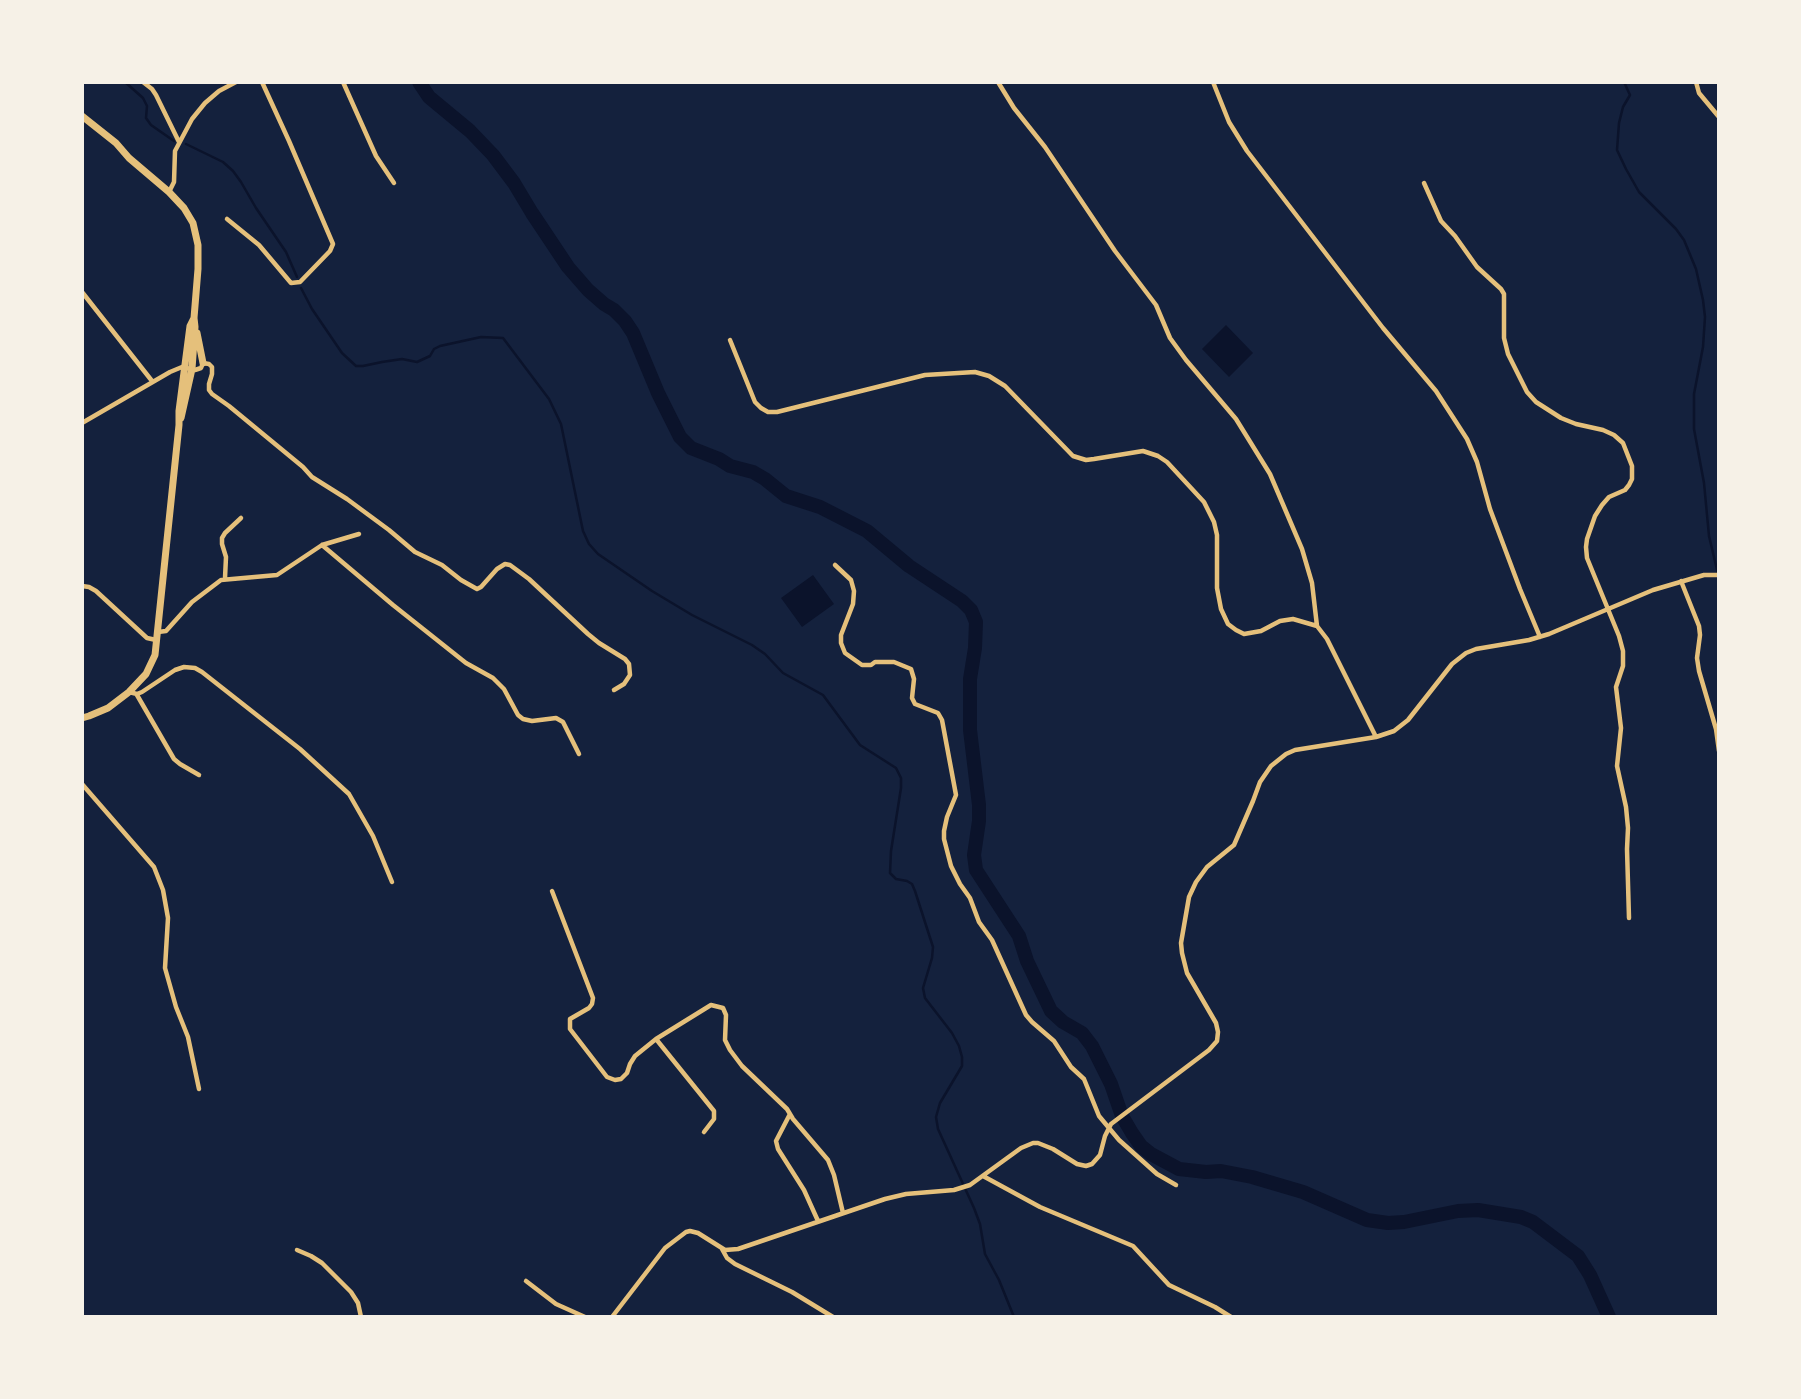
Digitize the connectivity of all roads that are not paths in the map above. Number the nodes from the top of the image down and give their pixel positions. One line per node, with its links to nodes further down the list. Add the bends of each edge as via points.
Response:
1 (144, 82): 10 (street, via 156,95)
2 (236, 82): 10 (street, via 205,103)
3 (262, 82): 14 (street, via 333,244 300,282 291,283 259,245)
4 (343, 82): 11 (street, via 376,156)
5 (998, 82): 31 (street, via 1156,305 1170,338 1236,419 1270,474 1302,549)
6 (1213, 82): 33 (street, via 1247,151 1436,391 1467,439)
7 (1696, 82): 9 (street, via 1699,93)
8 (82, 116): 13 (main road)
9 (1719, 117)
10 (179, 142): 13 (street)
11 (394, 183)
12 (1424, 183): 30 (street, via 1441,221 1504,294 1504,338 1527,392 1561,418 1609,432 1623,443 1632,479 1625,490 1602,505 1587,539 1587,558)
13 (169, 192): 16 (main road, via 189,214 196,233)
14 (227, 219)
15 (82, 292): 20 (street)
16 (194, 322): 18 (main road); 19 (main road)
17 (730, 340): 31 (street, via 755,402 768,412 925,375 975,372 1005,386 1073,456 1086,460 1143,451 1154,454 1204,502 1214,522 1217,588 1228,624 1244,634 1293,619)
18 (203, 363): 19 (street, via 201,368); 34 (street, via 212,367 212,394 312,477 415,551 477,589 505,564 524,575 588,634 629,664 630,675)
19 (188, 368): 20 (street); 32 (main road, via 178,425)
20 (152, 381): 21 (street)
21 (82, 423)
22 (241, 518): 27 (street, via 222,538)
23 (359, 534): 24 (street)
24 (323, 545): 27 (street, via 277,575); 39 (street, via 466,663 493,678 517,715 563,722)
25 (835, 565): 48 (street, via 851,580 854,591 841,635 845,653 862,665 894,662 911,669 915,704 938,713 942,720 956,795 944,831 951,866 1026,1015 1084,1079)
26 (1719, 575): 28 (street)
27 (225, 578): 32 (street, via 191,602)
28 (1681, 581): 30 (street); 38 (street, via 1699,626 1699,671)
29 (82, 586): 32 (street, via 96,591 148,638)
30 (1607, 609): 33 (street); 44 (street, via 1623,651 1616,687 1621,729 1617,766 1628,828)
31 (1317, 626): 37 (street)
32 (158, 636): 35 (main road, via 155,655)
33 (1540, 637): 37 (street, via 1466,653 1408,720)
34 (614, 690)
35 (133, 693): 36 (main road); 40 (street, via 174,760); 42 (street, via 155,685 175,670 190,667 202,671 300,748 349,794)
36 (82, 718)
37 (1376, 737): 48 (street, via 1295,750 1264,774 1234,845 1207,867 1189,897 1182,953 1187,973 1216,1023 1217,1041)
38 (1719, 751)
39 (579, 754)
40 (199, 775)
41 (82, 784): 46 (street, via 154,867 163,890 168,918 165,968)
42 (392, 882)
43 (552, 891): 45 (street, via 593,998 589,1008 570,1019 570,1028 607,1077 615,1080 621,1079 635,1056)
44 (1629, 918)
45 (656, 1039): 47 (street, via 711,1005 723,1009 730,1050); 49 (street, via 715,1111)
46 (199, 1089)
47 (790, 1114): 52 (street, via 828,1160); 53 (street, via 776,1142)
48 (1108, 1127): 50 (street, via 1100,1155 1089,1166 1032,1143); 51 (street, via 1157,1174)
49 (704, 1132)
50 (983, 1176): 52 (street, via 954,1191 906,1194); 61 (street, via 1040,1207 1133,1246 1169,1284)
51 (1176, 1185)
52 (843, 1213): 53 (street)
53 (818, 1222): 54 (street, via 738,1249)
54 (722, 1249): 59 (street, via 694,1232 682,1234 665,1248); 60 (street, via 735,1264)
55 (297, 1251): 57 (street, via 322,1263 351,1292)
56 (526, 1282): 58 (street, via 556,1304)
57 (360, 1317)
58 (585, 1317)
59 (612, 1317)
60 (833, 1317)
61 (1231, 1317)

